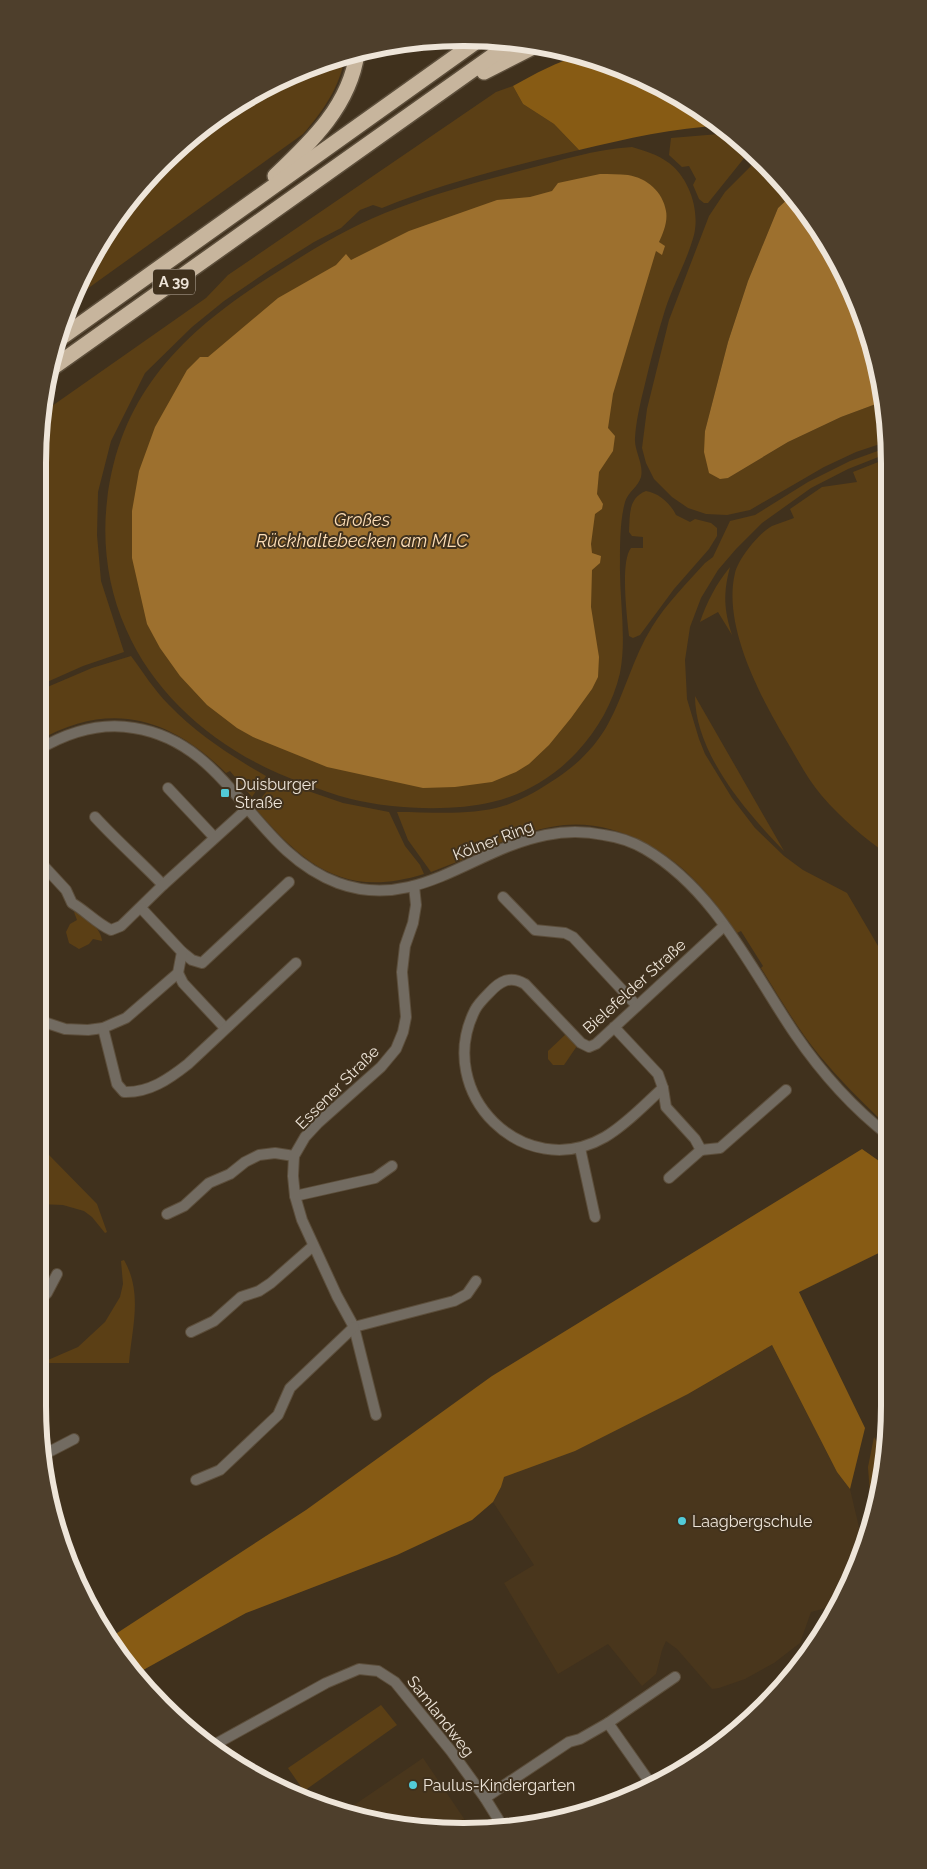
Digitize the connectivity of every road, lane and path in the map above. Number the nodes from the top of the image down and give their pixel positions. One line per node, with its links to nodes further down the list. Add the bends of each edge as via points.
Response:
1 (470, 46): 6 (highway, A 39)
2 (503, 48): 5 (highway, A 39)
3 (525, 51): 5 (highway)
4 (356, 60): 6 (highway, via 341,101 322,129)
5 (427, 103): 8 (highway, A 39)
6 (230, 218): 7 (highway, A 39)
7 (67, 334)
8 (58, 364)
9 (46, 745): 11 (street, Kölner Ring, via 92,727 120,725 149,730 176,741 203,759)
10 (168, 788): 13 (street)
11 (248, 808): 13 (street); 17 (street, Kölner Ring, via 274,840 318,875 340,884 370,890 398,890)
12 (95, 817): 16 (street)
13 (214, 837): 16 (street)
14 (46, 868): 19 (street, via 66,890 72,903 111,930 121,926)
15 (289, 882): 21 (street, via 202,963)
16 (163, 885): 19 (street)
17 (414, 886): 20 (street, Kölner Ring, via 544,835 592,833 616,837 644,848 688,882); 34 (street, Essener Straße, via 416,905 402,972 406,1016 396,1049 381,1067 318,1122)
18 (503, 898): 24 (street, via 535,930 573,937)
19 (141, 908): 21 (street)
20 (724, 926): 24 (street, Bielefelder Straße); 31 (street, Kölner Ring, via 820,1068)
21 (182, 952): 23 (street)
22 (296, 963): 28 (street)
23 (178, 973): 27 (street, via 126,1018); 28 (street, via 183,983)
24 (637, 1006): 26 (street, Bielefelder Straße)
25 (46, 1023): 27 (street, via 65,1030)
26 (614, 1027): 29 (street, via 658,1074); 32 (street, Bielefelder Straße, via 589,1047 525,984 513,979 496,985 476,1009 465,1041 467,1078 475,1099 490,1120 525,1143 558,1150)
27 (103, 1028): 28 (street, via 117,1084 124,1092 138,1093 173,1076)
28 (225, 1028)
29 (663, 1088): 32 (street, via 616,1130); 33 (street, via 666,1107 695,1139)
30 (786, 1090): 33 (street, via 720,1148)
31 (881, 1129)
32 (580, 1148): 39 (street)
33 (700, 1150): 36 (street)
34 (294, 1156): 37 (street); 38 (street, via 275,1153 259,1156 209,1183 184,1206)
35 (392, 1166): 37 (street, via 375,1178)
36 (669, 1178)
37 (295, 1196): 40 (street)
38 (167, 1214)
39 (595, 1217)
40 (314, 1246): 44 (street); 45 (street, via 271,1283 241,1297 214,1321)
41 (57, 1274): 43 (street)
42 (476, 1281): 44 (street, via 466,1294 454,1301)
43 (46, 1294)
44 (354, 1328): 46 (street); 49 (street, via 290,1388 278,1415 220,1470)
45 (191, 1332)
46 (376, 1415)
47 (74, 1439): 48 (street)
48 (49, 1452)
49 (196, 1480)
50 (675, 1677): 51 (street)
51 (608, 1723): 53 (street); 54 (street, via 570,1742)
52 (218, 1743): 54 (street, Samlandweg, via 326,1683 359,1669 378,1671 395,1682 452,1752)
53 (648, 1780)
54 (484, 1798): 55 (street, Samlandweg)
55 (499, 1821)

